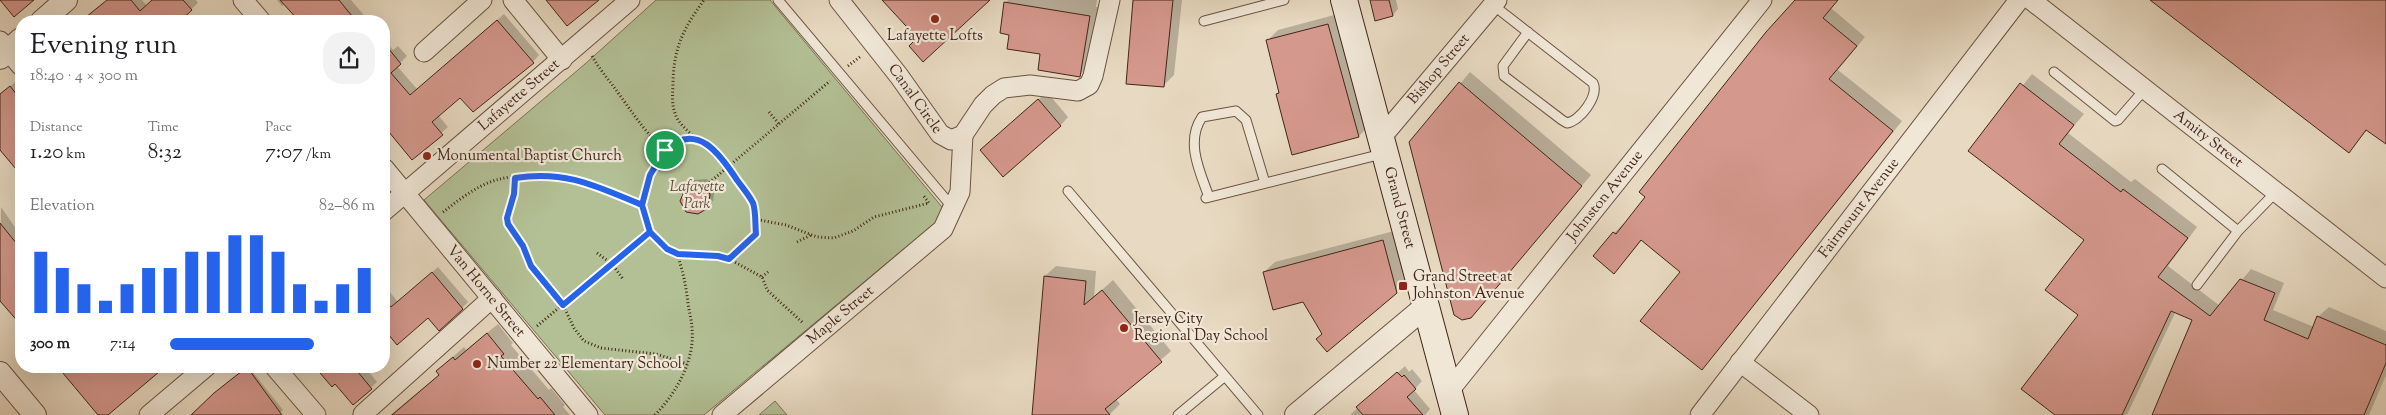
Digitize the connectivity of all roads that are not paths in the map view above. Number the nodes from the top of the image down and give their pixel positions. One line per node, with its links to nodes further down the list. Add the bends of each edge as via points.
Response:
1 (66, 0): 15 (street)
2 (243, 0): 16 (street)
3 (482, 0): 19 (street)
4 (513, 0): 20 (street)
5 (630, 0): 20 (street, Lafayette Street)
6 (778, 0): 32 (lane)
7 (1110, 0): 23 (street, Canal Circle, via 1089,84 1078,91 1030,85 1004,88 992,95)
8 (1284, 0): 17 (lane)
9 (1344, 0): 24 (main road, Grand Street)
10 (1762, 0): 43 (street, Johnston Avenue)
11 (2019, 0): 38 (street, Fairmount Avenue)
12 (2031, 0): 22 (street, Amity Street)
13 (844, 2): 23 (street, Canal Circle, via 940,134 951,140)
14 (1495, 2): 18 (lane); 24 (street, Bishop Street)
15 (49, 15)
16 (256, 15)
17 (1204, 21)
18 (1528, 32): 18 (lane, via 1593,83 1595,92 1575,120 1567,123 1562,120 1504,76 1503,66)
19 (424, 52)
20 (562, 60): 30 (street, Lafayette Street)
21 (2054, 72): 22 (lane, via 2115,121)
22 (2145, 89): 29 (street, Amity Street)
23 (963, 135): 32 (street, Maple Street, via 960,192)
24 (1383, 146): 27 (lane); 37 (main road, Grand Street)
25 (2162, 168): 33 (lane)
26 (390, 176): 30 (street, Van Horne Street)
27 (1265, 183): 27 (lane, via 1207,198 1194,147 1197,124 1202,117 1236,111 1246,120)
28 (1068, 191): 42 (lane)
29 (2276, 192): 33 (lane); 34 (street, Amity Street)
30 (404, 193): 31 (street, Lafayette Street); 36 (street, Van Horne Street)
31 (390, 206)
32 (951, 209): 49 (street, Maple Street, via 943,229)
33 (2238, 231): 35 (lane)
34 (2386, 278)
35 (2197, 285)
36 (492, 298): 44 (street); 48 (street, Van Horne Street)
37 (1426, 306): 43 (main road, Grand Street); 52 (street)
38 (1740, 362): 53 (street, Fairmount Avenue); 54 (street)
39 (0, 373): 45 (street)
40 (199, 373): 46 (street)
41 (280, 373): 47 (street)
42 (1224, 376): 50 (lane); 51 (lane)
43 (1452, 403)
44 (363, 414)
45 (35, 415)
46 (149, 415)
47 (316, 415)
48 (588, 415)
49 (722, 415)
50 (1178, 415)
51 (1258, 415)
52 (1296, 415)
53 (1700, 415)
54 (1809, 415)

